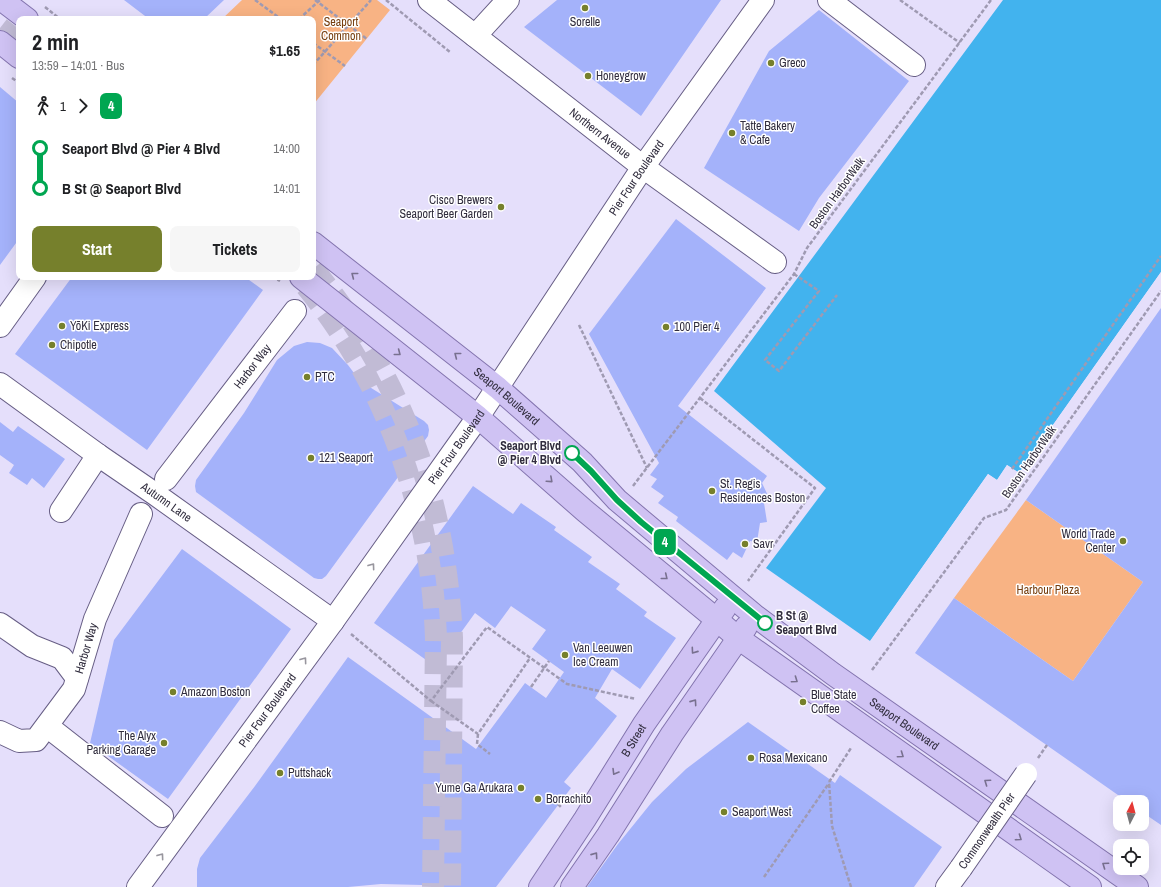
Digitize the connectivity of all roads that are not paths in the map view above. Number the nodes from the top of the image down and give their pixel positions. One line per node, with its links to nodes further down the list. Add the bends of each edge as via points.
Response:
1 (2, 0): 6 (main road)
2 (429, 0): 7 (street, Northern Avenue)
3 (508, 0): 7 (street)
4 (763, 0): 11 (street, Pier Four Boulevard)
5 (828, 0): 10 (street)
6 (34, 12)
7 (475, 36): 11 (street, Northern Avenue)
8 (0, 42): 9 (main road)
9 (16, 55)
10 (914, 65)
11 (643, 167): 13 (street, Northern Avenue); 19 (street, Pier Four Boulevard)
12 (316, 244): 19 (main road, Seaport Boulevard, one-way to 12)
13 (775, 262)
14 (33, 280): 17 (street)
15 (305, 280): 20 (main road, one-way to 20)
16 (295, 311): 22 (street, Harbor Way)
17 (0, 326)
18 (0, 384): 21 (street, Autumn Lane)
19 (498, 388): 20 (street, Pier Four Boulevard); 25 (main road, Seaport Boulevard, via 582,462 617,500)
20 (478, 417): 27 (main road, one-way to 27, via 598,522); 28 (street, Pier Four Boulevard, one-way to 20)
21 (98, 455): 23 (street); 28 (street, Autumn Lane)
22 (166, 479)
23 (61, 511)
24 (141, 514): 31 (street, Harbor Way, via 95,619)
25 (732, 597): 26 (main road, Seaport Boulevard); 27 (main road, B Street)
26 (754, 615): 30 (main road); 41 (main road, Seaport Boulevard, one-way to 26, via 833,674)
27 (716, 619): 30 (main road); 37 (main road, B Street, one-way to 37, via 644,724 579,830)
28 (333, 621): 36 (street, Pier Four Boulevard, one-way to 28)
29 (0, 624): 31 (street, via 32,646 62,658)
30 (738, 638): 38 (main road, one-way to 30); 40 (main road, one-way to 40)
31 (77, 678): 32 (street, Harbor Way, via 74,690)
32 (47, 726): 33 (street, Harbor Way, via 36,740 19,741); 35 (street)
33 (0, 732)
34 (1026, 774): 39 (street, Commonwealth Pier, bridge)
35 (162, 816)
36 (138, 887)
37 (540, 887)
38 (572, 887)
39 (947, 887)
40 (1090, 887)
41 (1137, 887)

